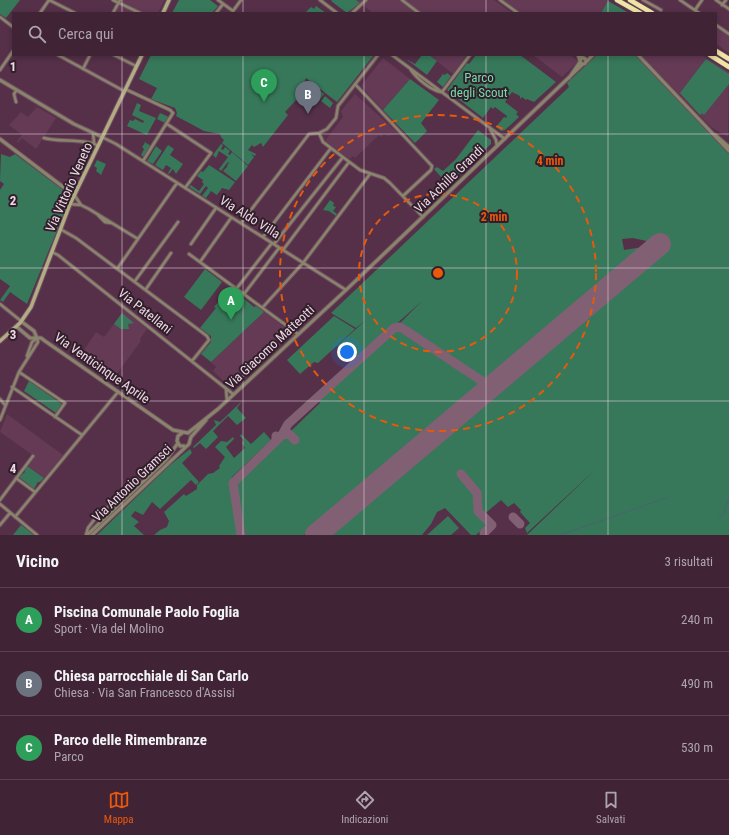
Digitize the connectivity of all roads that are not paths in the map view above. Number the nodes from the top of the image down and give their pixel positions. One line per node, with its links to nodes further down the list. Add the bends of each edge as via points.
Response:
1 (49, 0): 23 (street); 24 (street)
2 (113, 0): 17 (street)
3 (170, 0): 27 (main road)
4 (218, 0): 18 (street)
5 (241, 0): 18 (street, via 233,11)
6 (320, 0): 29 (street)
7 (366, 0): 30 (street)
8 (402, 0): 31 (street)
9 (500, 0): 32 (street)
10 (618, 0): 33 (highway)
11 (630, 0): 34 (highway)
12 (643, 0): 20 (street)
13 (680, 0): 21 (street)
14 (702, 0): 21 (street)
15 (716, 0): 19 (street)
16 (726, 0): 19 (street)
17 (119, 1): 25 (street); 26 (street)
18 (223, 4): 28 (street)
19 (722, 5): 22 (street)
20 (660, 10)
21 (695, 10): 35 (street)
22 (729, 10)
23 (41, 12)
24 (73, 12)
25 (114, 12)
26 (138, 12)
27 (164, 12)
28 (217, 12)
29 (336, 12)
30 (353, 12)
31 (418, 12)
32 (517, 12)
33 (638, 12)
34 (650, 12)
35 (698, 12)
36 (0, 17): 37 (street)
37 (12, 26)
38 (717, 26): 39 (street)
39 (729, 34)
40 (717, 52): 53 (highway)
41 (12, 53): 57 (street)
42 (60, 56): 58 (street)
43 (90, 56): 58 (street)
44 (116, 56): 55 (street)
45 (141, 56): 55 (main road, Via Vittorio Veneto)
46 (377, 56): 60 (street)
47 (393, 56): 63 (street)
48 (469, 56): 63 (street)
49 (580, 56): 54 (street)
50 (592, 56): 54 (street)
51 (639, 56): 67 (street)
52 (712, 56): 56 (highway)
53 (729, 59)
54 (583, 61): 73 (street, Via Achille Grandi, via 566,82)
55 (136, 66): 61 (main road, Via Vittorio Veneto)
56 (729, 67)
57 (0, 70)
58 (83, 70): 61 (street)
59 (0, 80): 62 (street)
60 (355, 84): 69 (street, via 338,106 336,118 327,129); 87 (street, via 432,166 431,170)
61 (124, 90): 65 (street, via 172,112); 70 (main road, Via Vittorio Veneto)
62 (16, 91): 64 (street); 68 (street)
63 (442, 92): 66 (street)
64 (16, 102)
65 (167, 124): 81 (street); 85 (street, via 211,153)
66 (489, 126): 73 (street); 76 (street, via 496,140)
67 (708, 129): 77 (street); 79 (street)
68 (92, 133): 70 (street); 74 (street)
69 (319, 133): 78 (street, via 321,140); 94 (street, via 309,134)
70 (102, 137): 75 (main road, Via Vittorio Veneto); 81 (street, Via Aldo Villa)
71 (44, 138): 74 (street)
72 (0, 139): 86 (street)
73 (505, 139): 76 (street, Via Achille Grandi)
74 (94, 143): 75 (street)
75 (98, 146): 86 (main road, Via Vittorio Veneto)
76 (496, 147): 91 (street, Via Achille Grandi)
77 (729, 147)
78 (331, 148): 80 (street); 96 (street)
79 (729, 151)
80 (343, 157): 82 (street); 99 (street)
81 (143, 162): 84 (street, Via Aldo Villa)
82 (350, 162): 83 (street); 100 (street)
83 (370, 174): 87 (street, via 384,178); 105 (street)
84 (178, 183): 85 (street, Via Aldo Villa); 97 (street)
85 (185, 188): 90 (street, Via Aldo Villa)
86 (75, 196): 88 (main road, Via Vittorio Veneto); 89 (street)
87 (403, 196): 91 (street)
88 (70, 204): 89 (street); 95 (main road, Via Vittorio Veneto)
89 (81, 205): 97 (street, via 102,220)
90 (216, 208): 92 (street, Via Aldo Villa); 98 (street)
91 (423, 217): 110 (street, Via Achille Grandi)
92 (231, 218): 94 (street, Via Aldo Villa); 104 (street)
93 (178, 222): 107 (street)
94 (241, 223): 96 (street, Via Aldo Villa)
95 (60, 229): 101 (main road, Via Vittorio Veneto); 106 (street)
96 (263, 237): 99 (street, Via Aldo Villa)
97 (138, 239): 106 (street)
98 (191, 244)
99 (273, 244): 100 (street, Via Aldo Villa); 108 (street)
100 (281, 249): 105 (street, Via Aldo Villa); 111 (street)
101 (52, 252): 114 (main road, Via Vittorio Veneto); 120 (street, Via Patellani)
102 (171, 254): 109 (street)
103 (189, 254): 104 (street)
104 (200, 262): 108 (street)
105 (303, 263): 110 (street, Via Aldo Villa); 113 (street)
106 (117, 268): 107 (street)
107 (135, 281): 109 (street)
108 (237, 288): 111 (street)
109 (146, 289): 120 (street, via 208,336 209,340)
110 (346, 290): 116 (street, Via Giacomo Matteotti)
111 (244, 294): 113 (street)
112 (0, 304): 114 (street)
113 (263, 308): 116 (street)
114 (22, 322): 115 (main road, Via Vittorio Veneto); 117 (street, Via Venticinque Aprile)
115 (17, 327): 117 (street, via 30,338); 118 (main road, Via Vittorio Veneto)
116 (298, 334): 125 (street, Via Giacomo Matteotti)
117 (37, 338): 119 (street, via 32,342); 119 (street, via 38,342); 124 (street, Via Venticinque Aprile)
118 (0, 341)
119 (26, 358): 121 (street)
120 (192, 361): 123 (street, Via Patellani)
121 (19, 372): 122 (street); 129 (street, via 65,403)
122 (12, 387): 128 (street); 129 (street)
123 (224, 387): 125 (street, Via Patellani); 127 (street)
124 (118, 392): 132 (street, Via Venticinque Aprile); 134 (street)
125 (233, 394): 127 (street, Via Giacomo Matteotti)
126 (0, 399): 128 (street)
127 (227, 400): 130 (street, Via Giacomo Matteotti)
128 (5, 406): 131 (street)
129 (55, 417): 134 (street)
130 (207, 418): 133 (street, Via Giacomo Matteotti, via 191,432); 136 (street, Via Giacomo Matteotti)
131 (0, 420)
132 (173, 430): 133 (street, Via Venticinque Aprile); 135 (street)
133 (183, 433): 135 (street); 136 (street)
134 (82, 435): 142 (street)
135 (177, 439): 137 (street)
136 (190, 439): 138 (street)
137 (178, 443): 138 (street); 139 (street, Via Antonio Gramsci)
138 (186, 446): 150 (street, Via Antonio Gramsci)
139 (173, 452): 149 (street, Via Antonio Gramsci); 149 (street, Via Antonio Gramsci, via 165,454 94,520 88,528)
140 (33, 456): 141 (street)
141 (16, 478): 142 (street); 143 (street)
142 (35, 492): 146 (street)
143 (0, 500)
144 (0, 504): 145 (street)
145 (10, 513): 146 (street); 147 (street)
146 (15, 517): 148 (street)
147 (0, 525)
148 (37, 535)
149 (87, 535)
150 (92, 535)

